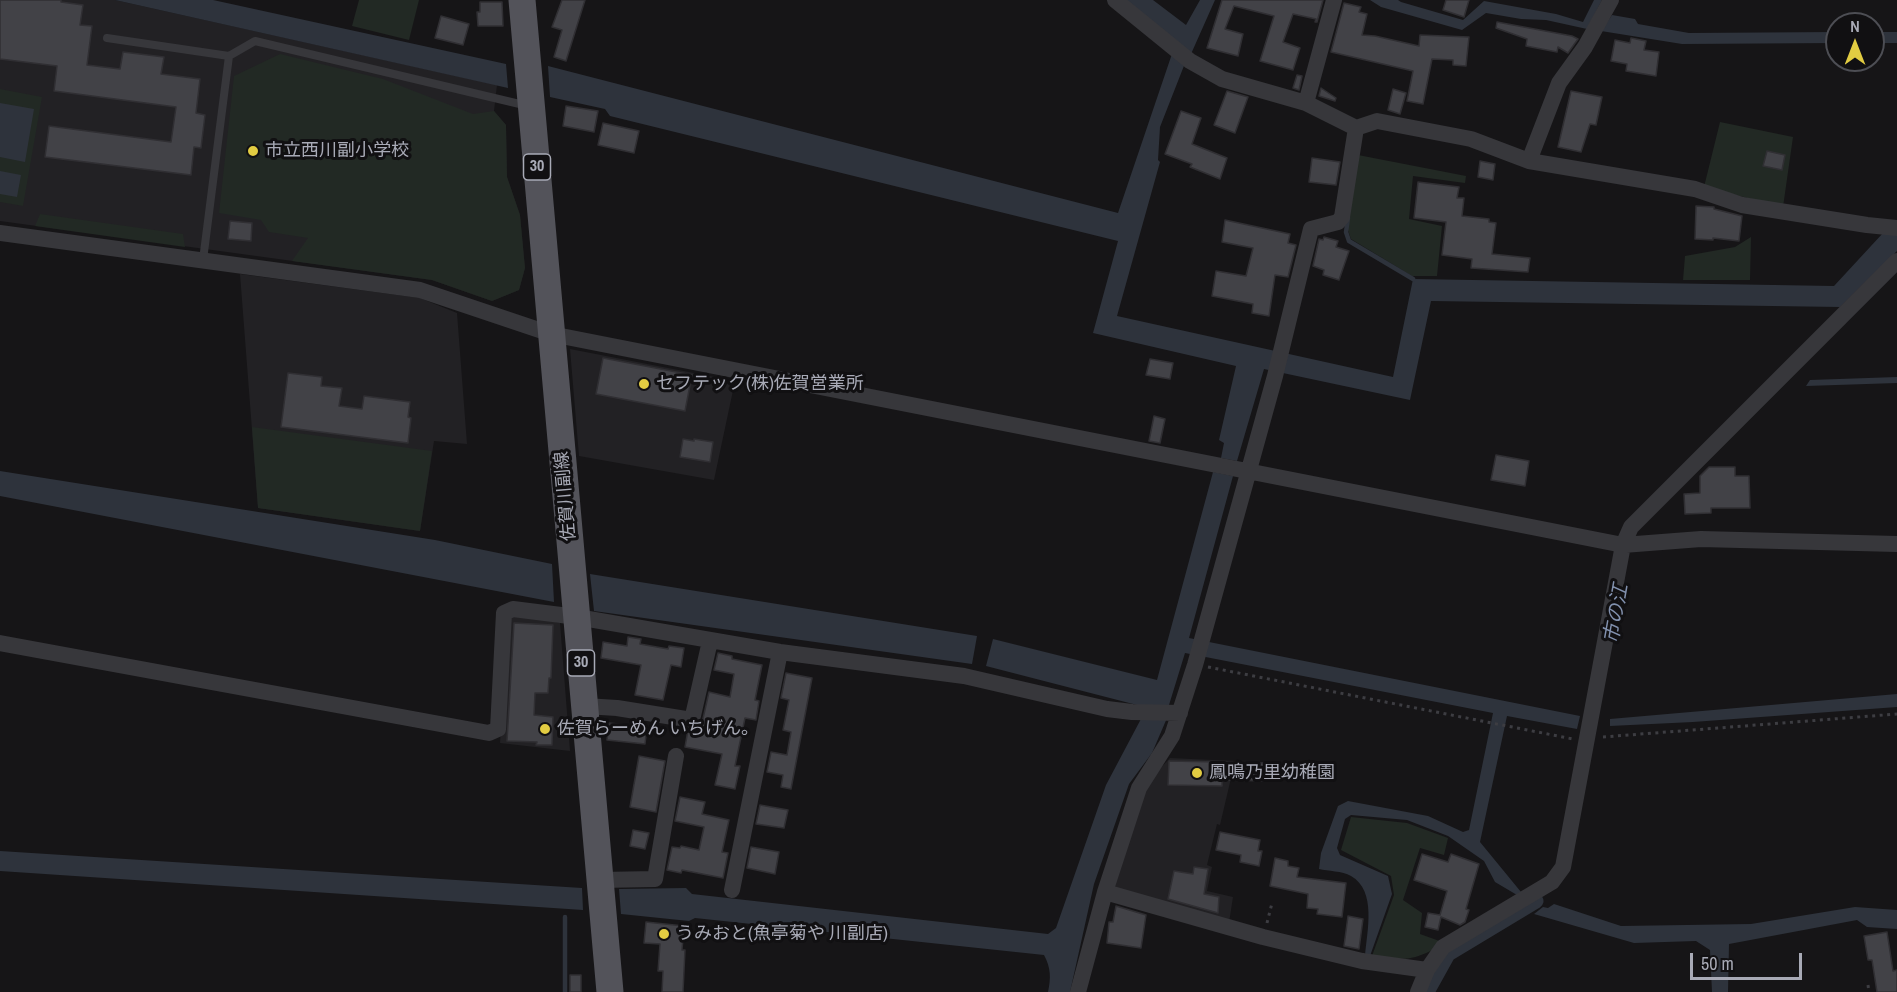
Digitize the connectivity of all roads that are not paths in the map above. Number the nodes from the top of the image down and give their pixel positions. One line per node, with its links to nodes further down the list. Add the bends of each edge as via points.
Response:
1 (522, 0): 8 (main road, 佐賀川副線 / 30)
2 (1115, 0): 7 (street, via 1190,61 1222,79)
3 (1335, 0): 7 (street)
4 (1611, 0): 10 (street, via 1559,83)
5 (107, 38): 6 (lane)
6 (229, 56): 8 (lane, via 255,41); 13 (lane)
7 (1306, 103): 9 (street)
8 (531, 107): 15 (main road, 佐賀川副線 / 30)
9 (1356, 128): 10 (street, via 1377,121 1472,139); 16 (street, via 1342,217 1338,222 1311,229)
10 (1529, 161): 11 (street, via 1695,189 1742,205)
11 (1897, 228)
12 (0, 233): 13 (street)
13 (203, 260): 15 (street, via 420,290)
14 (1897, 261): 18 (street, via 1631,527)
15 (551, 334): 16 (street); 19 (main road, 佐賀川副線 / 30)
16 (1247, 472): 18 (street); 24 (street)
17 (1897, 544): 18 (street, via 1701,539)
18 (1629, 545): 29 (street, via 1593,740 1563,867 1552,882 1443,947)
19 (577, 617): 20 (street); 21 (street, via 513,609 504,613 498,729 489,733); 23 (main road, 佐賀川副線 / 30)
20 (710, 641): 22 (street); 23 (street, via 692,720)
21 (0, 643)
22 (780, 652): 24 (street, via 964,675 1107,709); 27 (street)
23 (585, 706): 26 (main road, 佐賀川副線 / 30)
24 (1180, 713): 28 (street, via 1172,736 1139,788)
25 (676, 756): 26 (street, via 655,879)
26 (600, 880): 30 (main road, 佐賀川副線 / 30)
27 (732, 890)
28 (1105, 892): 29 (street, via 1362,961); 31 (street)
29 (1427, 970): 32 (street)
30 (610, 992)
31 (1078, 992)
32 (1418, 992)

